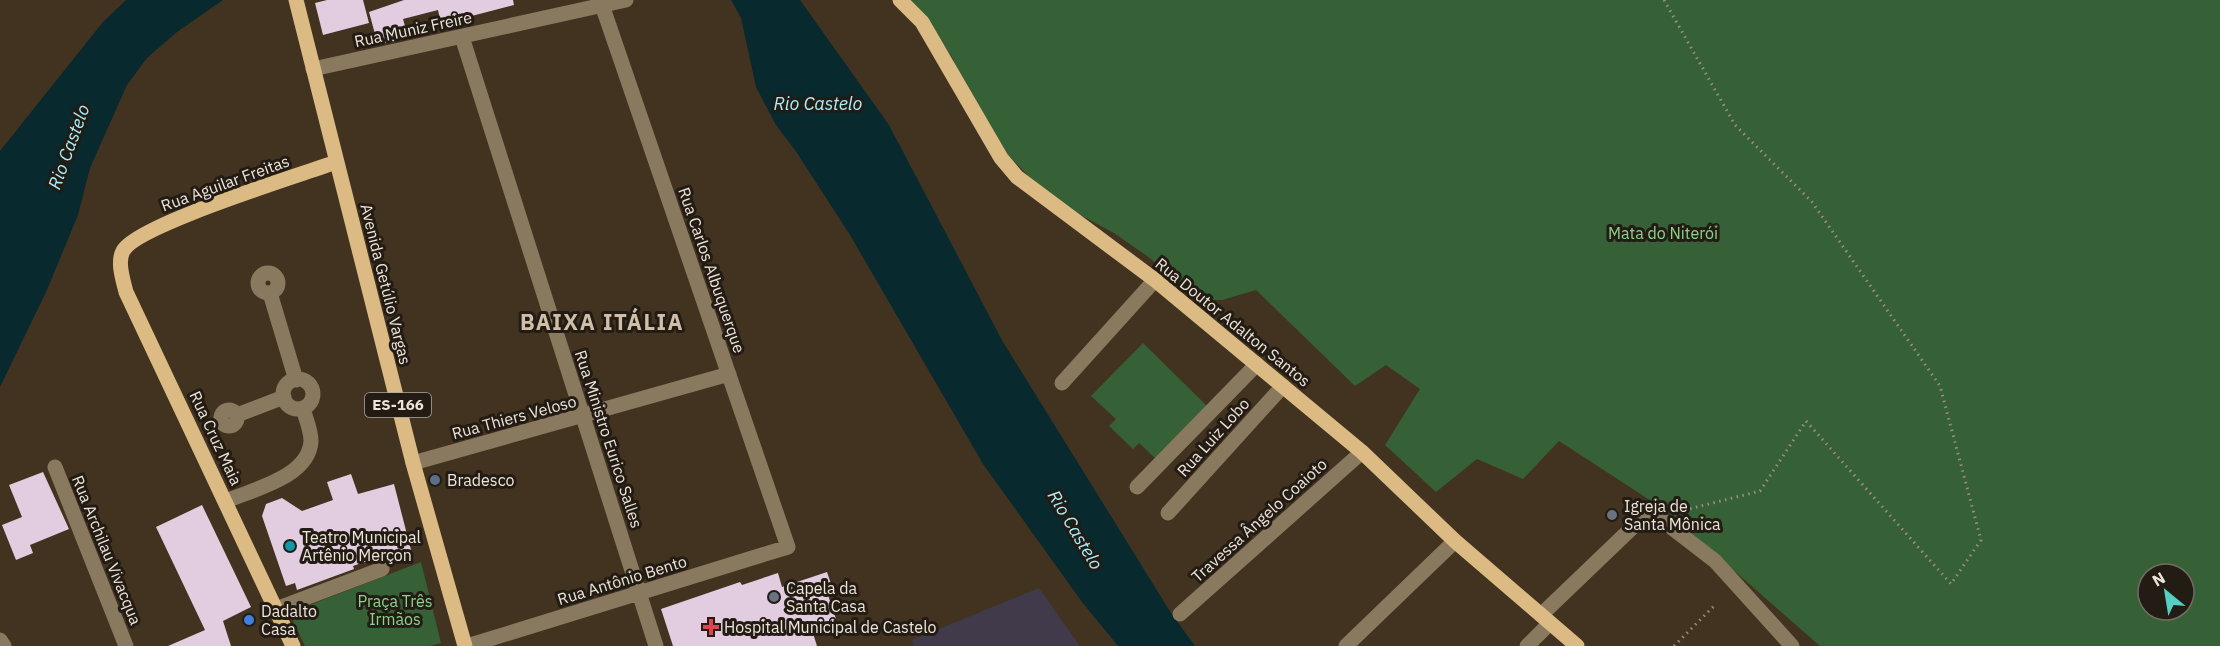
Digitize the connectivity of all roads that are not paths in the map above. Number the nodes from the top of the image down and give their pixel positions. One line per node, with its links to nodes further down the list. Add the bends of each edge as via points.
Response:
1 (296, 0): 6 (main road, Avenida Getúlio Vargas / ES-166)
2 (626, 0): 4 (street, Rua Muniz Freire)
3 (900, 0): 9 (main road, Rua Doutor Adalton Santos, via 922,22 1001,158 1017,177)
4 (602, 6): 5 (street, Rua Muniz Freire); 12 (street, Rua Carlos Albuquerque)
5 (462, 37): 6 (street, Rua Muniz Freire); 19 (street, Rua Ministro Eurico Salles)
6 (313, 69): 7 (main road, Avenida Getúlio Vargas / ES-166)
7 (336, 162): 8 (main road, Rua Aguilar Freitas, via 162,225); 21 (main road, Avenida Getúlio Vargas / ES-166)
8 (129, 244): 24 (main road, Rua Cruz Maia, via 122,251 121,260 126,292)
9 (1155, 280): 11 (main road, Rua Doutor Adalton Santos); 14 (street)
10 (270, 293): 13 (street)
11 (1257, 364): 15 (main road, Rua Doutor Adalton Santos); 23 (street)
12 (729, 374): 19 (street, Rua Thiers Veloso); 27 (street, Rua Carlos Albuquerque)
13 (296, 380): 16 (street, via 288,384); 17 (street, via 309,384 313,393 311,403)
14 (1062, 383)
15 (1284, 386): 20 (main road, Rua Doutor Adalton Santos); 25 (street, Rua Luiz Lobo)
16 (284, 397): 17 (street, via 292,408); 18 (street)
17 (303, 409): 24 (street, via 311,440 308,457 301,466)
18 (237, 415)
19 (583, 416): 21 (street, Rua Thiers Veloso); 29 (street, Rua Ministro Eurico Salles)
20 (1362, 452): 26 (main road, Rua Doutor Adalton Santos); 31 (street, Travessa Ângelo Coaioto)
21 (413, 463): 37 (main road, Avenida Getúlio Vargas / ES-166)
22 (55, 467): 35 (street, Rua Archilau Vivacqua)
23 (1137, 487)
24 (226, 501): 30 (main road, Rua Cruz Maia)
25 (1168, 513)
26 (1455, 541): 32 (main road, Rua Doutor Adalton Santos); 39 (street)
27 (788, 547): 29 (street, Rua Antônio Bento)
28 (382, 569): 30 (street)
29 (640, 594): 37 (street, Rua Antônio Bento); 38 (street, Rua Ministro Eurico Salles)
30 (276, 609): 36 (main road, Rua Cruz Maia)
31 (1180, 614)
32 (1546, 619): 40 (street); 41 (main road, Rua Doutor Adalton Santos); 42 (street, via 1637,523 1653,517 1715,561)
33 (0, 640): 34 (street)
34 (4, 646)
35 (126, 646)
36 (293, 646)
37 (466, 646)
38 (656, 646)
39 (1346, 646)
40 (1527, 646)
41 (1577, 646)
42 (1792, 646)

